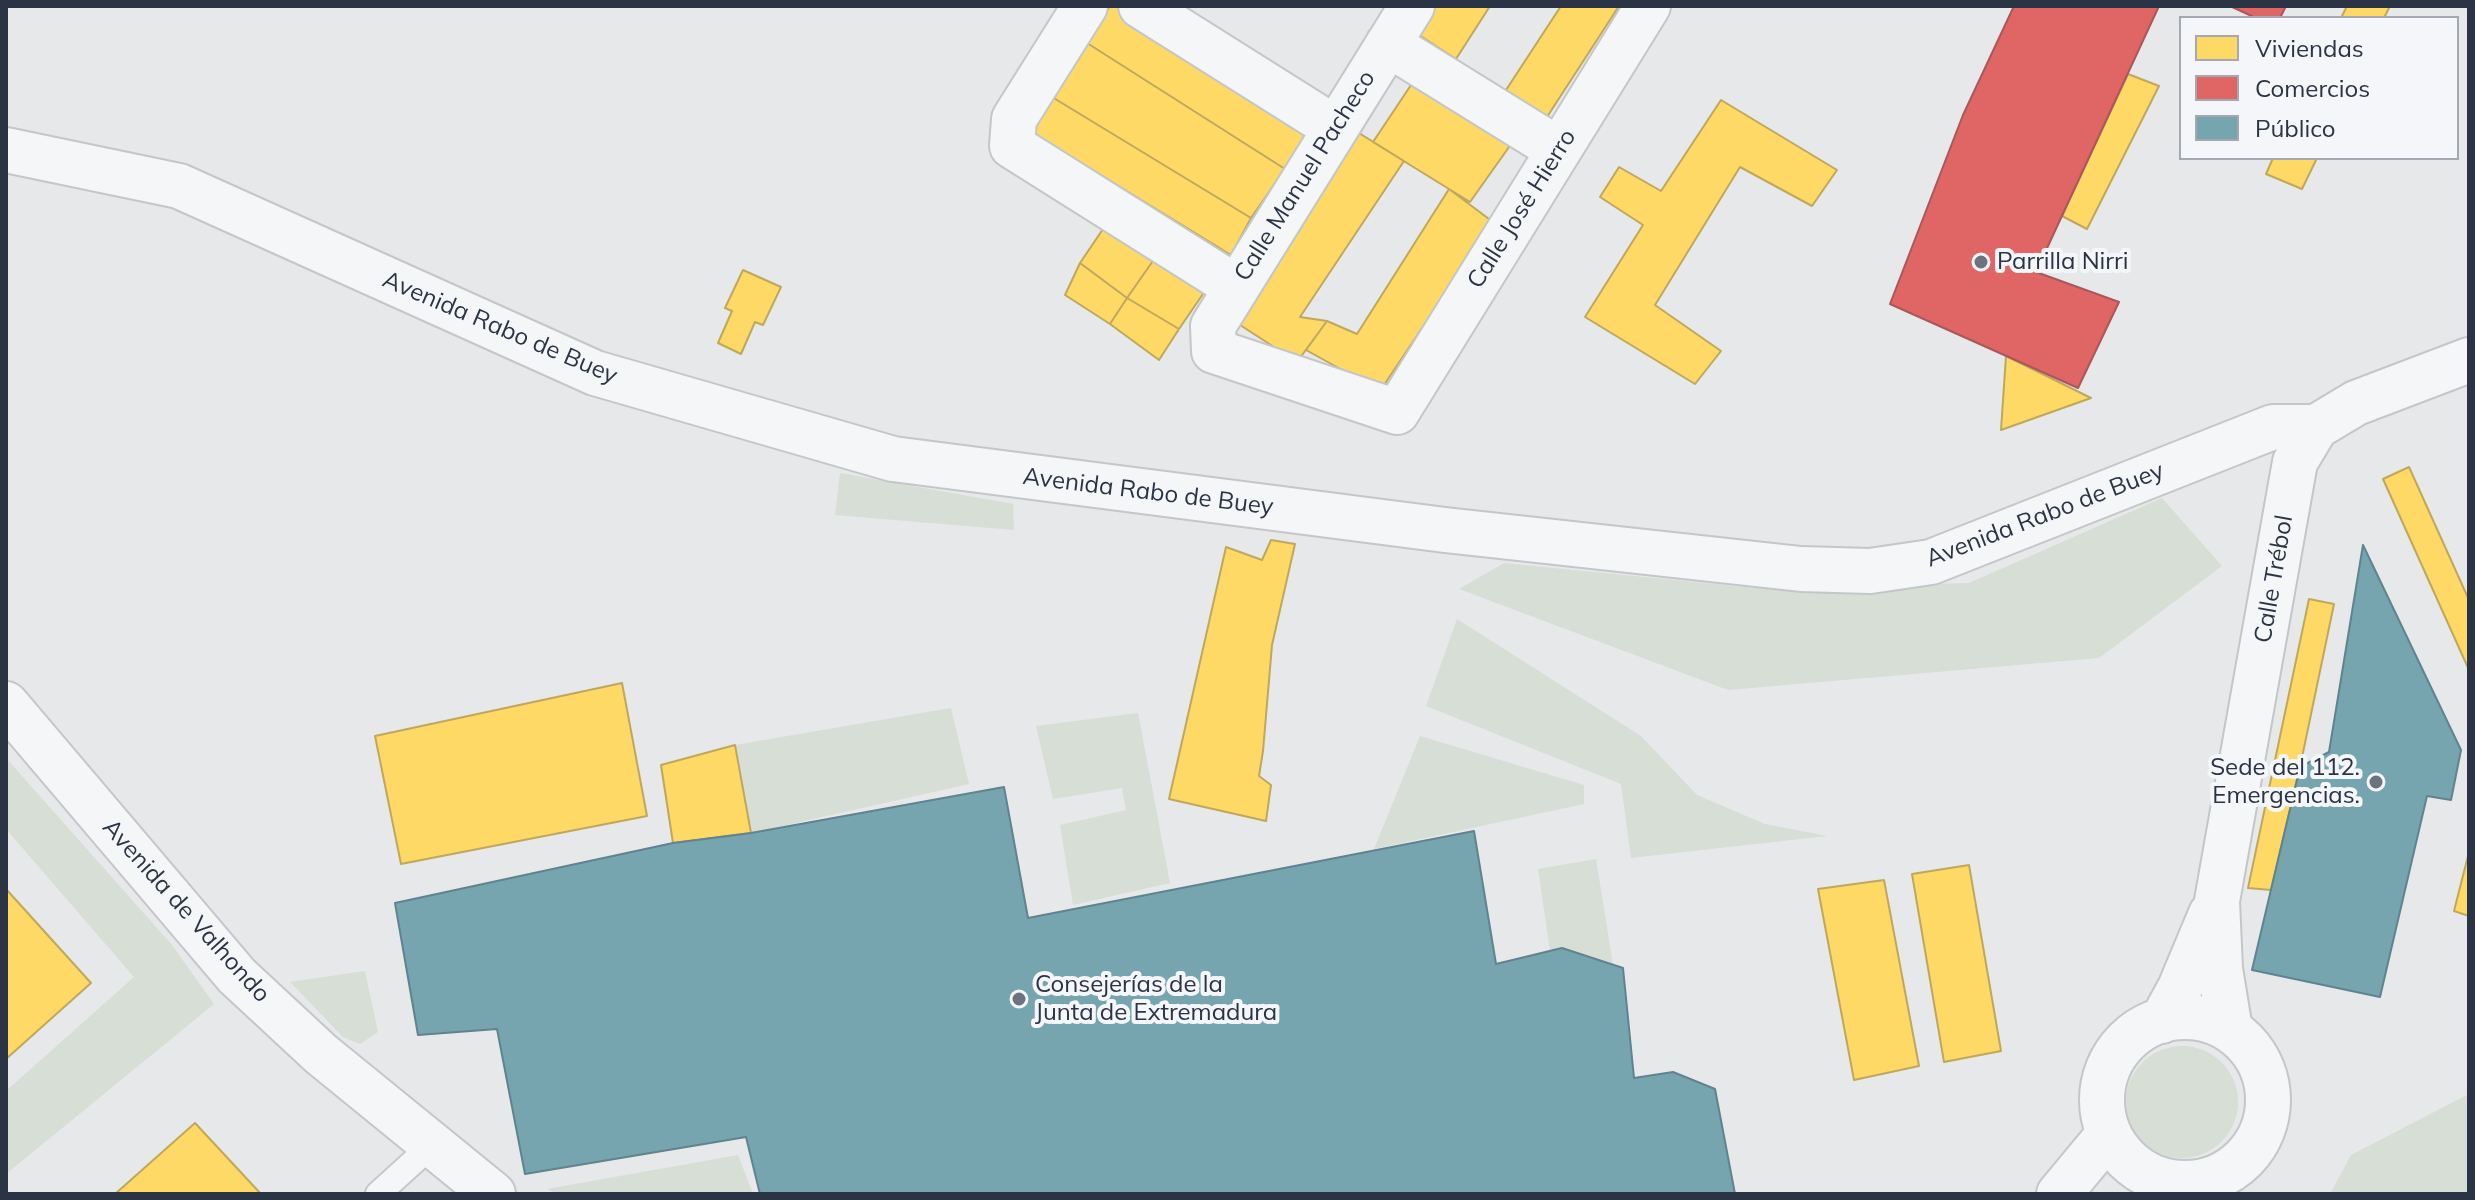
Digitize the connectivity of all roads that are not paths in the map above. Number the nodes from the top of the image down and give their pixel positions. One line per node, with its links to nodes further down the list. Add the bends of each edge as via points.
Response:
1 (1085, 6): 9 (street, via 1014,119 1012,146)
2 (1141, 6): 6 (street)
3 (1412, 6): 5 (street, Calle Manuel Pacheco)
4 (1648, 6): 8 (street, Calle José Hierro)
5 (1388, 44): 6 (street, Calle Manuel Pacheco); 8 (street)
6 (1335, 128): 9 (street, Calle Manuel Pacheco)
7 (6, 150): 12 (street, Avenida Rabo de Buey, via 179,186 595,373 893,459 1445,530 1801,569 1870,571 1931,562 2273,427)
8 (1559, 150): 10 (street, Calle José Hierro, via 1397,412)
9 (1236, 287): 10 (street, Calle Manuel Pacheco, via 1213,326)
10 (1214, 351)
11 (2469, 360): 12 (street, Calle Trébol, via 2356,403)
12 (2316, 427): 14 (street, Calle Trébol, via 2295,462)
13 (6, 704): 18 (street, Avenida de Valhondo, via 237,976)
14 (2217, 901): 15 (street, Calle Trébol); 16 (street, Calle Trébol)
15 (2162, 1021): 16 (street, via 2185,1017); 17 (street, via 2139,1031 2107,1070 2101,1094)
16 (2230, 1030): 20 (street, via 2262,1069 2268,1110 2262,1134 2249,1154)
17 (2108, 1135): 19 (street, via 2131,1166); 23 (street)
18 (432, 1145): 21 (street, Avenida de Valhondo); 22 (lane)
19 (2152, 1182): 20 (street); 24 (street)
20 (2207, 1188)
21 (488, 1193)
22 (378, 1194)
23 (2059, 1194)
24 (2080, 1194)

